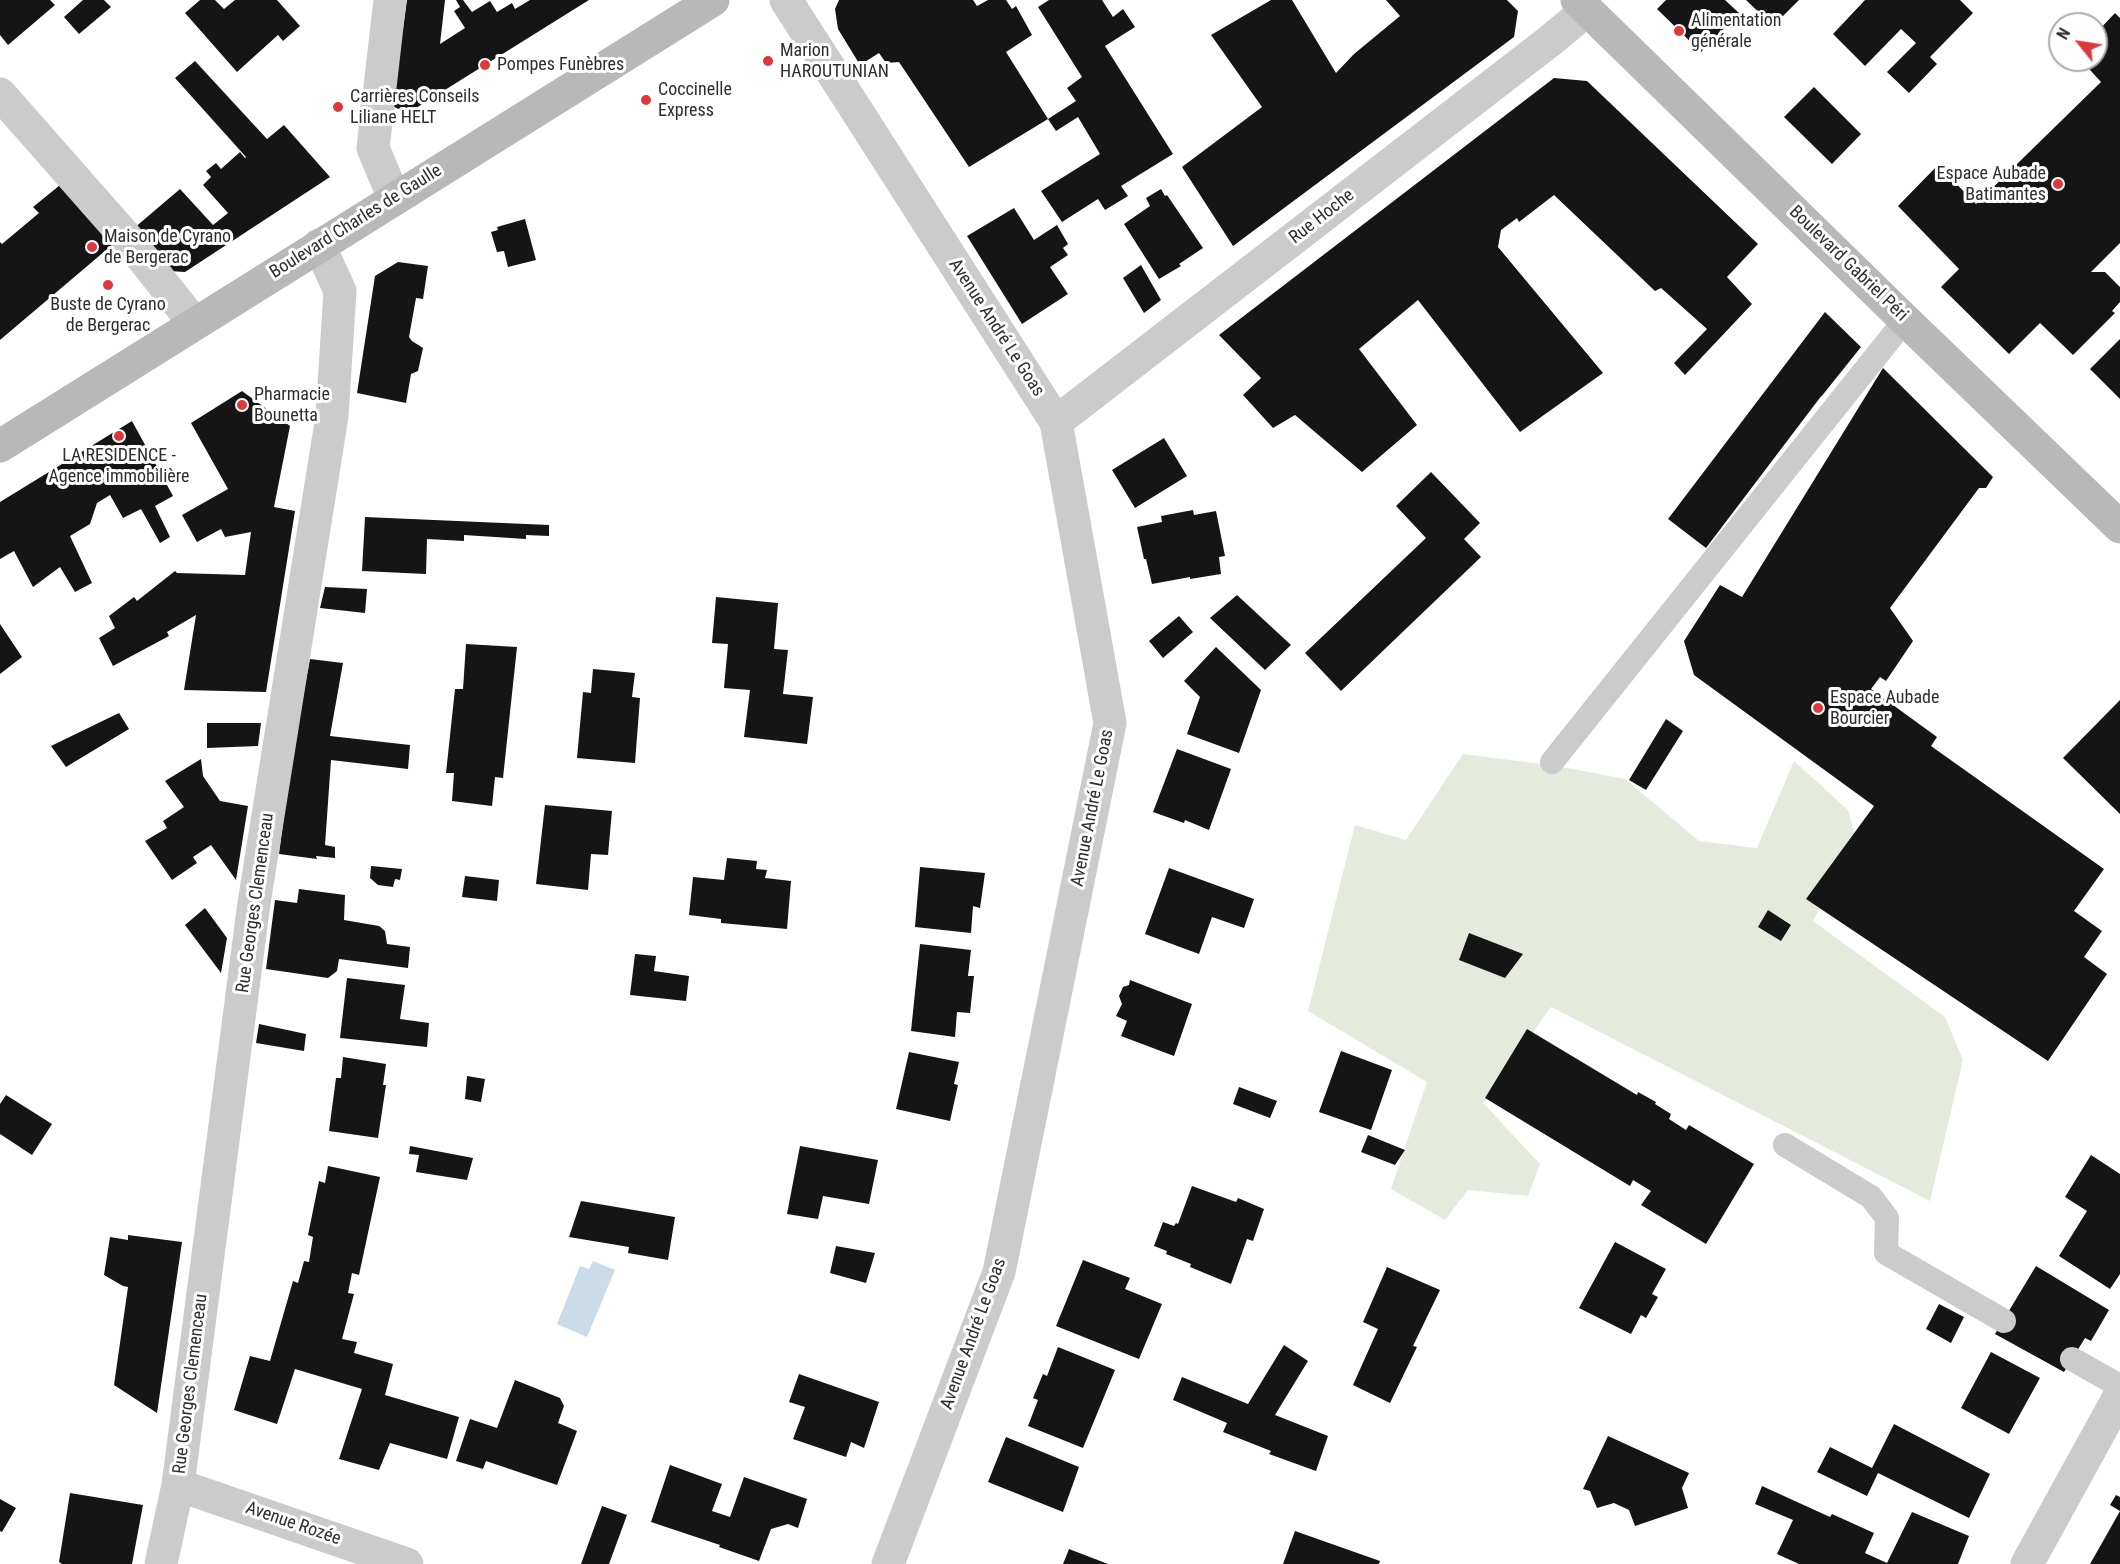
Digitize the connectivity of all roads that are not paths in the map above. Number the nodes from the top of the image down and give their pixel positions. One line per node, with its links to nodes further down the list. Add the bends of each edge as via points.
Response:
1 (390, 0): 6 (street, via 373,148)
2 (713, 0): 6 (main road, Boulevard Charles de Gaulle)
3 (786, 0): 10 (street, Avenue André Le Goas)
4 (1582, 5): 8 (main road, Boulevard Gabriel Péri); 10 (street, Rue Hoche, via 1551,40)
5 (0, 94): 9 (street, via 125,236)
6 (394, 198): 7 (main road, Boulevard Charles de Gaulle)
7 (319, 245): 9 (main road, Boulevard Charles de Gaulle); 19 (street, Rue Georges Clemenceau, via 340,291 332,416 254,903)
8 (1905, 320): 12 (main road, Boulevard Gabriel Péri); 13 (lane)
9 (194, 323): 11 (main road, Boulevard Charles de Gaulle)
10 (1056, 422): 22 (street, Avenue André Le Goas, via 1110,723 999,1272)
11 (0, 446)
12 (2120, 526)
13 (1552, 762)
14 (1785, 1145): 15 (lane, via 1871,1197 1887,1218 1886,1252)
15 (2004, 1321)
16 (2072, 1359): 17 (lane)
17 (2120, 1386)
18 (2120, 1395): 23 (street)
19 (178, 1485): 20 (street, Rue Georges Clemenceau); 21 (street, Avenue Rozée)
20 (161, 1564)
21 (407, 1564)
22 (888, 1564)
23 (2027, 1564)

